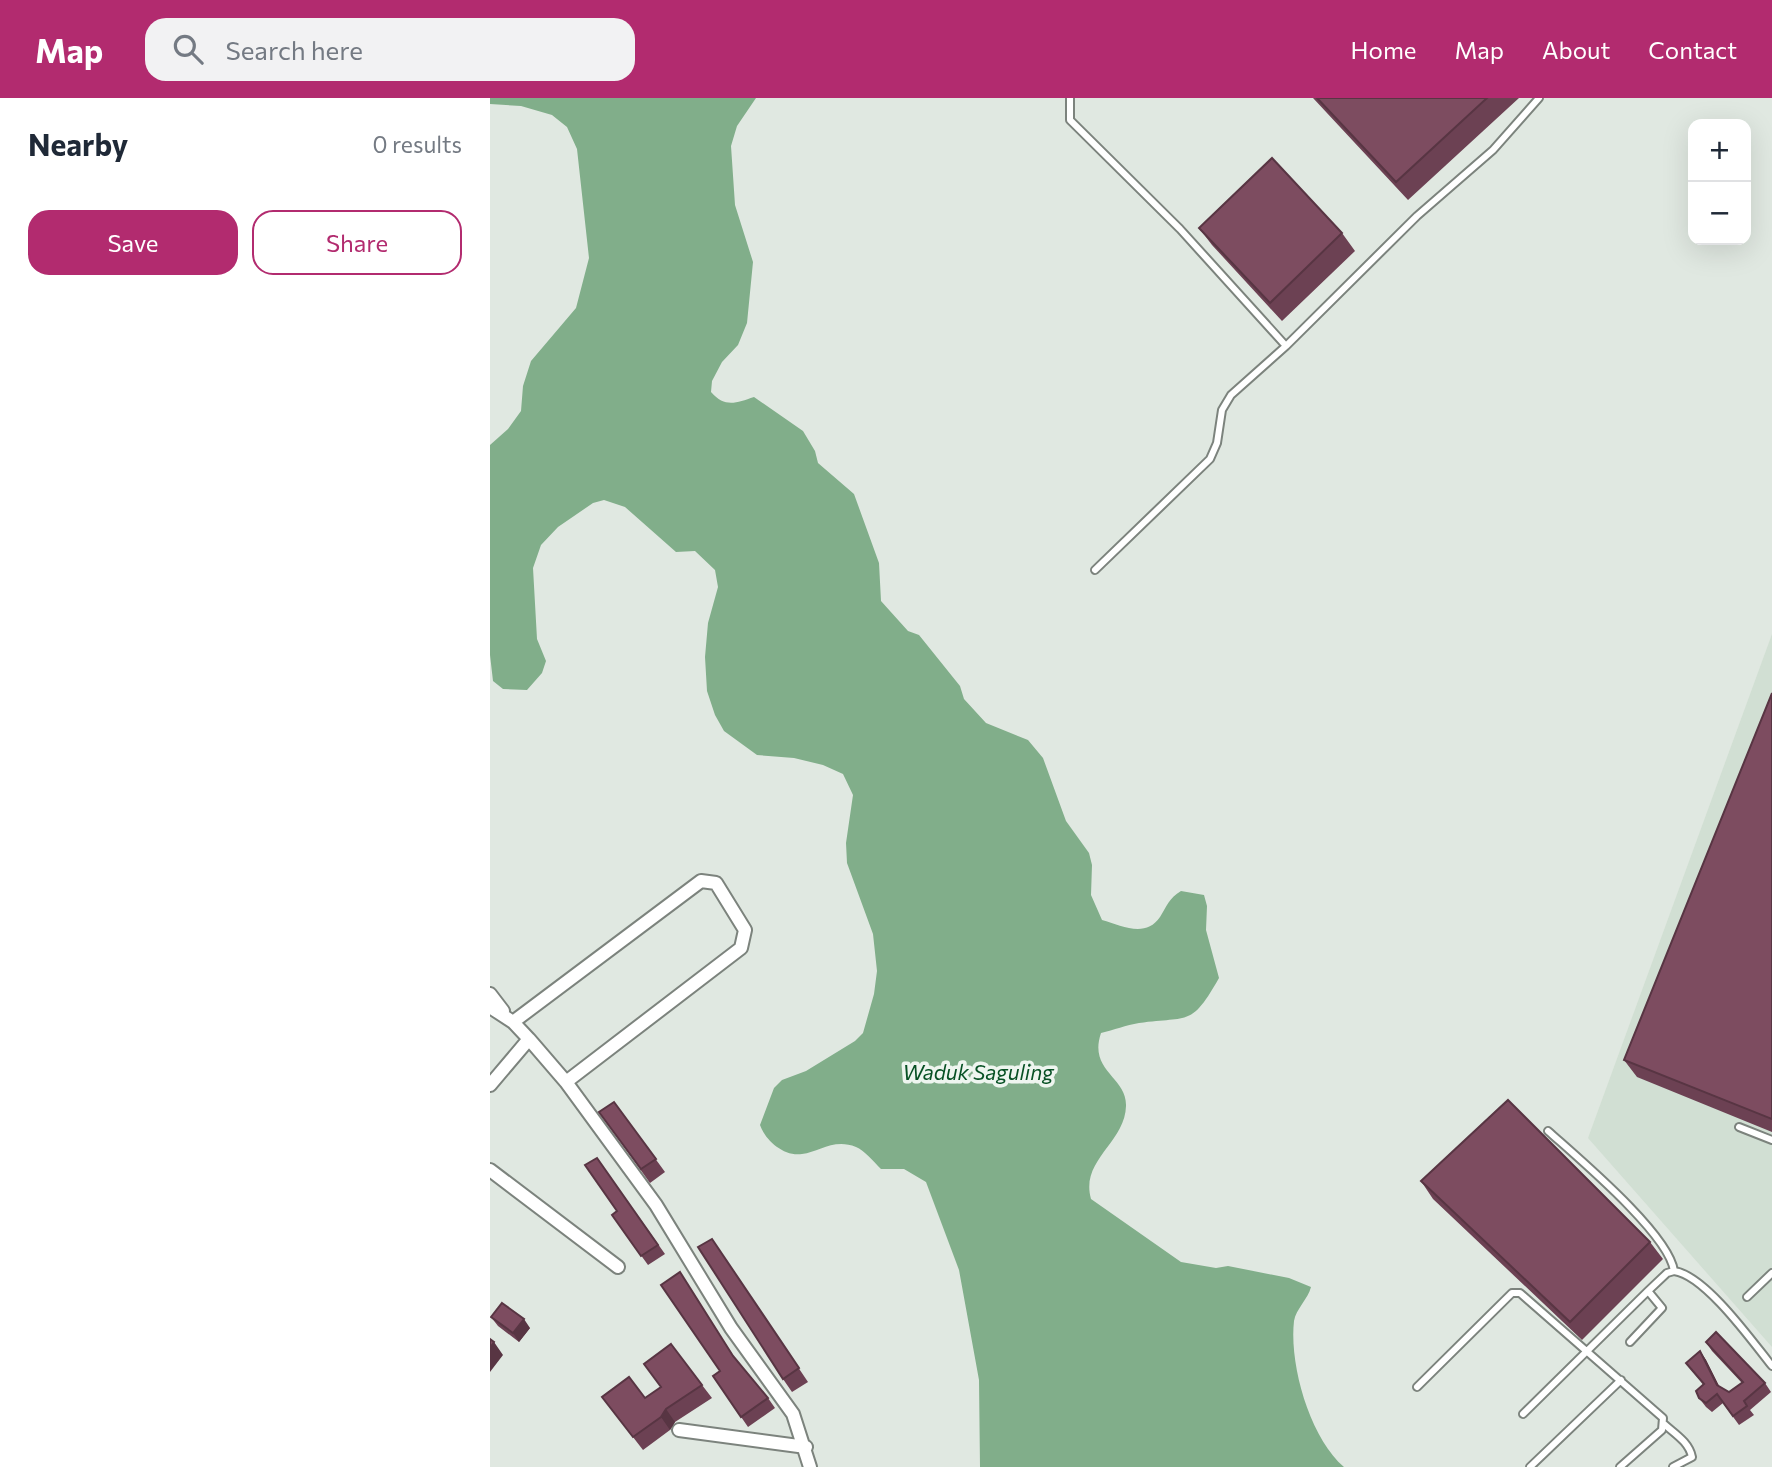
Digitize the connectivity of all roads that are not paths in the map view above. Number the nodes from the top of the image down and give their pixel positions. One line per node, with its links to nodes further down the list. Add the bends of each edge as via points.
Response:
1 (1070, 98): 3 (lane, via 1070,120 1180,229)
2 (1539, 98): 3 (lane, via 1493,150 1418,216)
3 (1286, 346): 4 (lane, via 1231,395 1222,410 1210,459)
4 (1095, 570)
5 (490, 994): 7 (street)
6 (490, 1007): 7 (street)
7 (510, 1019): 8 (street); 9 (street, via 701,881 716,883 746,930 741,948)
8 (529, 1038): 9 (street); 10 (street)
9 (566, 1082): 28 (street, via 656,1205 731,1328 793,1414)
10 (490, 1085)
11 (1739, 1127): 13 (lane)
12 (1548, 1131): 16 (lane, via 1656,1234)
13 (1772, 1140)
14 (490, 1170): 15 (street)
15 (618, 1267)
16 (1674, 1270): 18 (lane); 22 (lane, via 1691,1278 1731,1314)
17 (1772, 1273): 19 (lane)
18 (1648, 1291): 20 (lane, via 1662,1308); 21 (lane)
19 (1747, 1297)
20 (1630, 1342)
21 (1586, 1350): 23 (lane); 24 (lane, via 1520,1293 1512,1293); 25 (lane)
22 (1772, 1366)
23 (1621, 1380): 26 (lane); 30 (lane)
24 (1417, 1387)
25 (1523, 1414)
26 (1664, 1424): 31 (lane); 32 (lane, via 1691,1452 1692,1457)
27 (679, 1430): 28 (street)
28 (806, 1447): 29 (street)
29 (810, 1467)
30 (1531, 1467)
31 (1620, 1467)
32 (1673, 1467)

